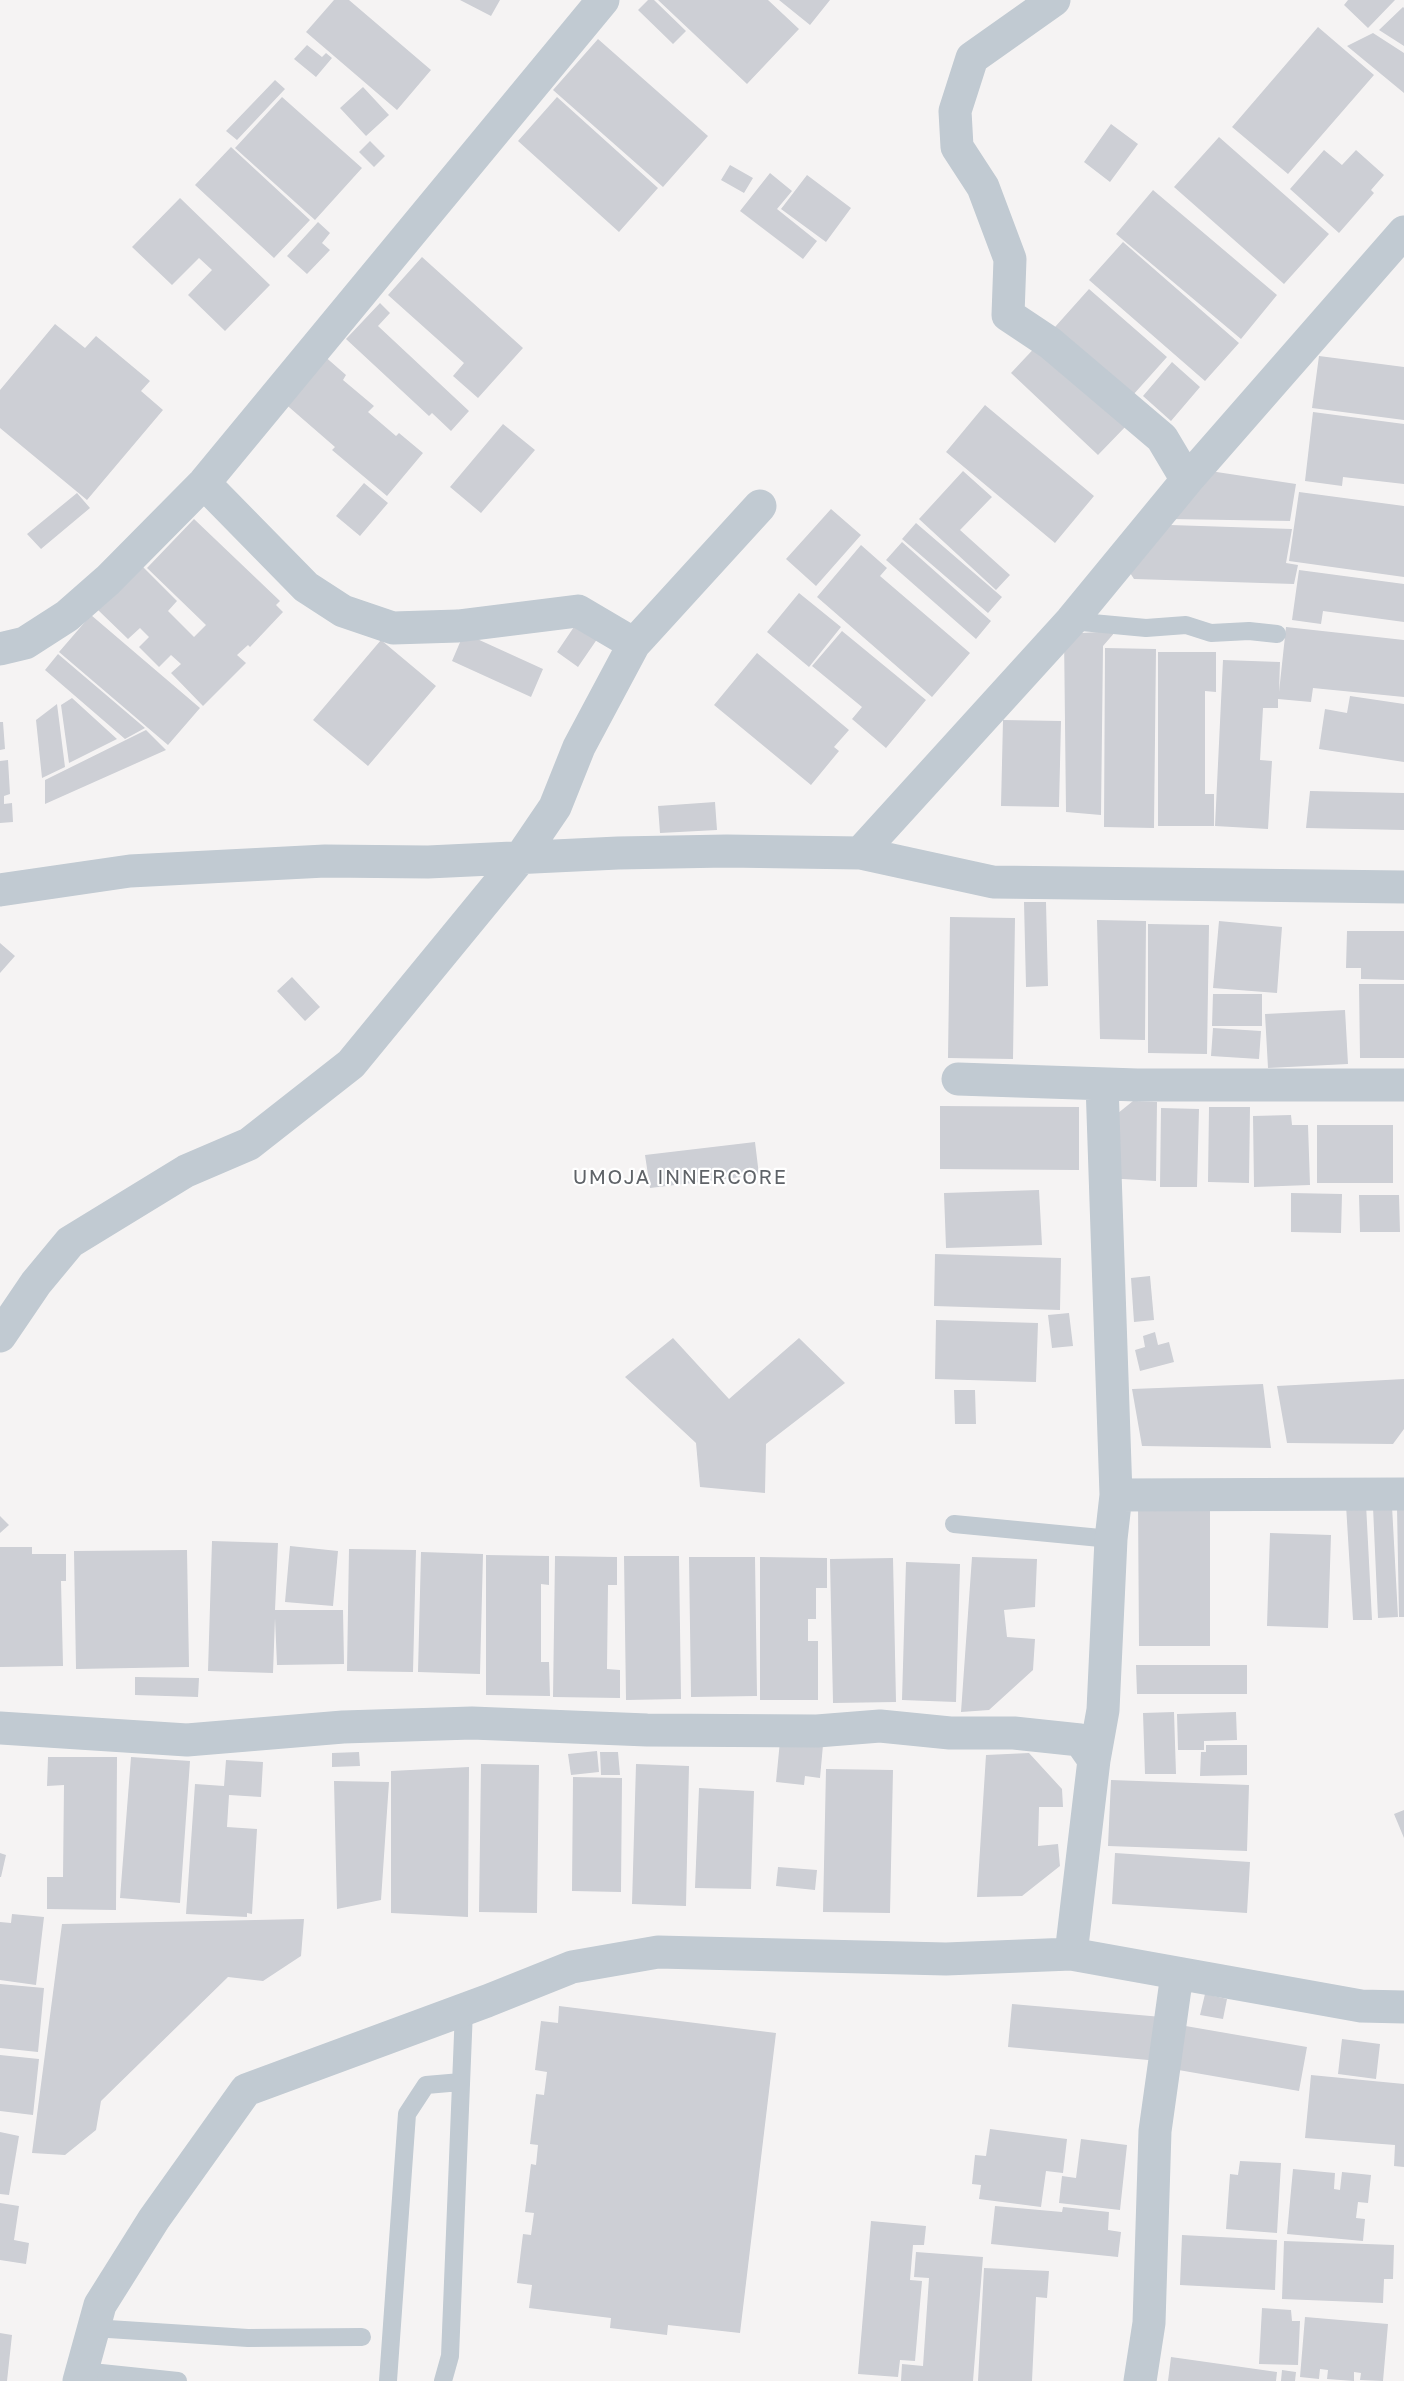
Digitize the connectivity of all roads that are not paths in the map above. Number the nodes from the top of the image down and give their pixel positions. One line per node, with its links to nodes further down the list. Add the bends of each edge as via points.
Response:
1 (603, 0): 5 (street)
2 (1054, 0): 4 (street, via 972,58 955,111 957,147 983,187 1011,259 1008,315 1050,343 1162,438)
3 (1404, 232): 4 (street)
4 (1186, 480): 7 (street)
5 (204, 483): 9 (street, via 306,587 343,611 393,628 458,626 578,611); 10 (street, via 67,616 25,643)
6 (760, 506): 9 (street)
7 (1071, 621): 8 (lane, via 1146,628 1186,625 1211,633); 11 (street)
8 (1277, 634)
9 (634, 644): 12 (street, via 579,747 555,807)
10 (0, 649)
11 (860, 853): 12 (street, via 727,851); 13 (street, via 993,882)
12 (521, 857): 14 (street, via 325,861 130,871); 18 (street, via 351,1064 249,1144 186,1171 70,1242)
13 (1404, 887)
14 (0, 890)
15 (958, 1079): 16 (street)
16 (1102, 1084): 17 (street); 20 (street)
17 (1404, 1085)
18 (0, 1336)
19 (1404, 1494): 20 (street)
20 (1116, 1495): 22 (street)
21 (954, 1524): 22 (lane)
22 (1111, 1539): 24 (street, via 1103,1710)
23 (0, 1728): 24 (street, via 187,1740 343,1726 472,1723 648,1730 817,1731 880,1726 1080,1740)
24 (1094, 1760): 25 (street)
25 (1071, 1954): 26 (street); 28 (street, via 946,1959 658,1952 572,1967)
26 (1176, 1974): 27 (street, via 1361,2006); 36 (street, via 1155,2131 1149,2323)
27 (1404, 2007)
28 (464, 2010): 29 (lane); 30 (street, via 246,2090 154,2219 100,2305)
29 (461, 2082): 34 (lane, via 426,2085 406,2114); 35 (lane, via 450,2355)
30 (93, 2328): 31 (lane, via 248,2338); 32 (street)
31 (362, 2337)
32 (80, 2376): 33 (lane)
33 (178, 2381)
34 (388, 2381)
35 (442, 2381)
36 (1140, 2381)

